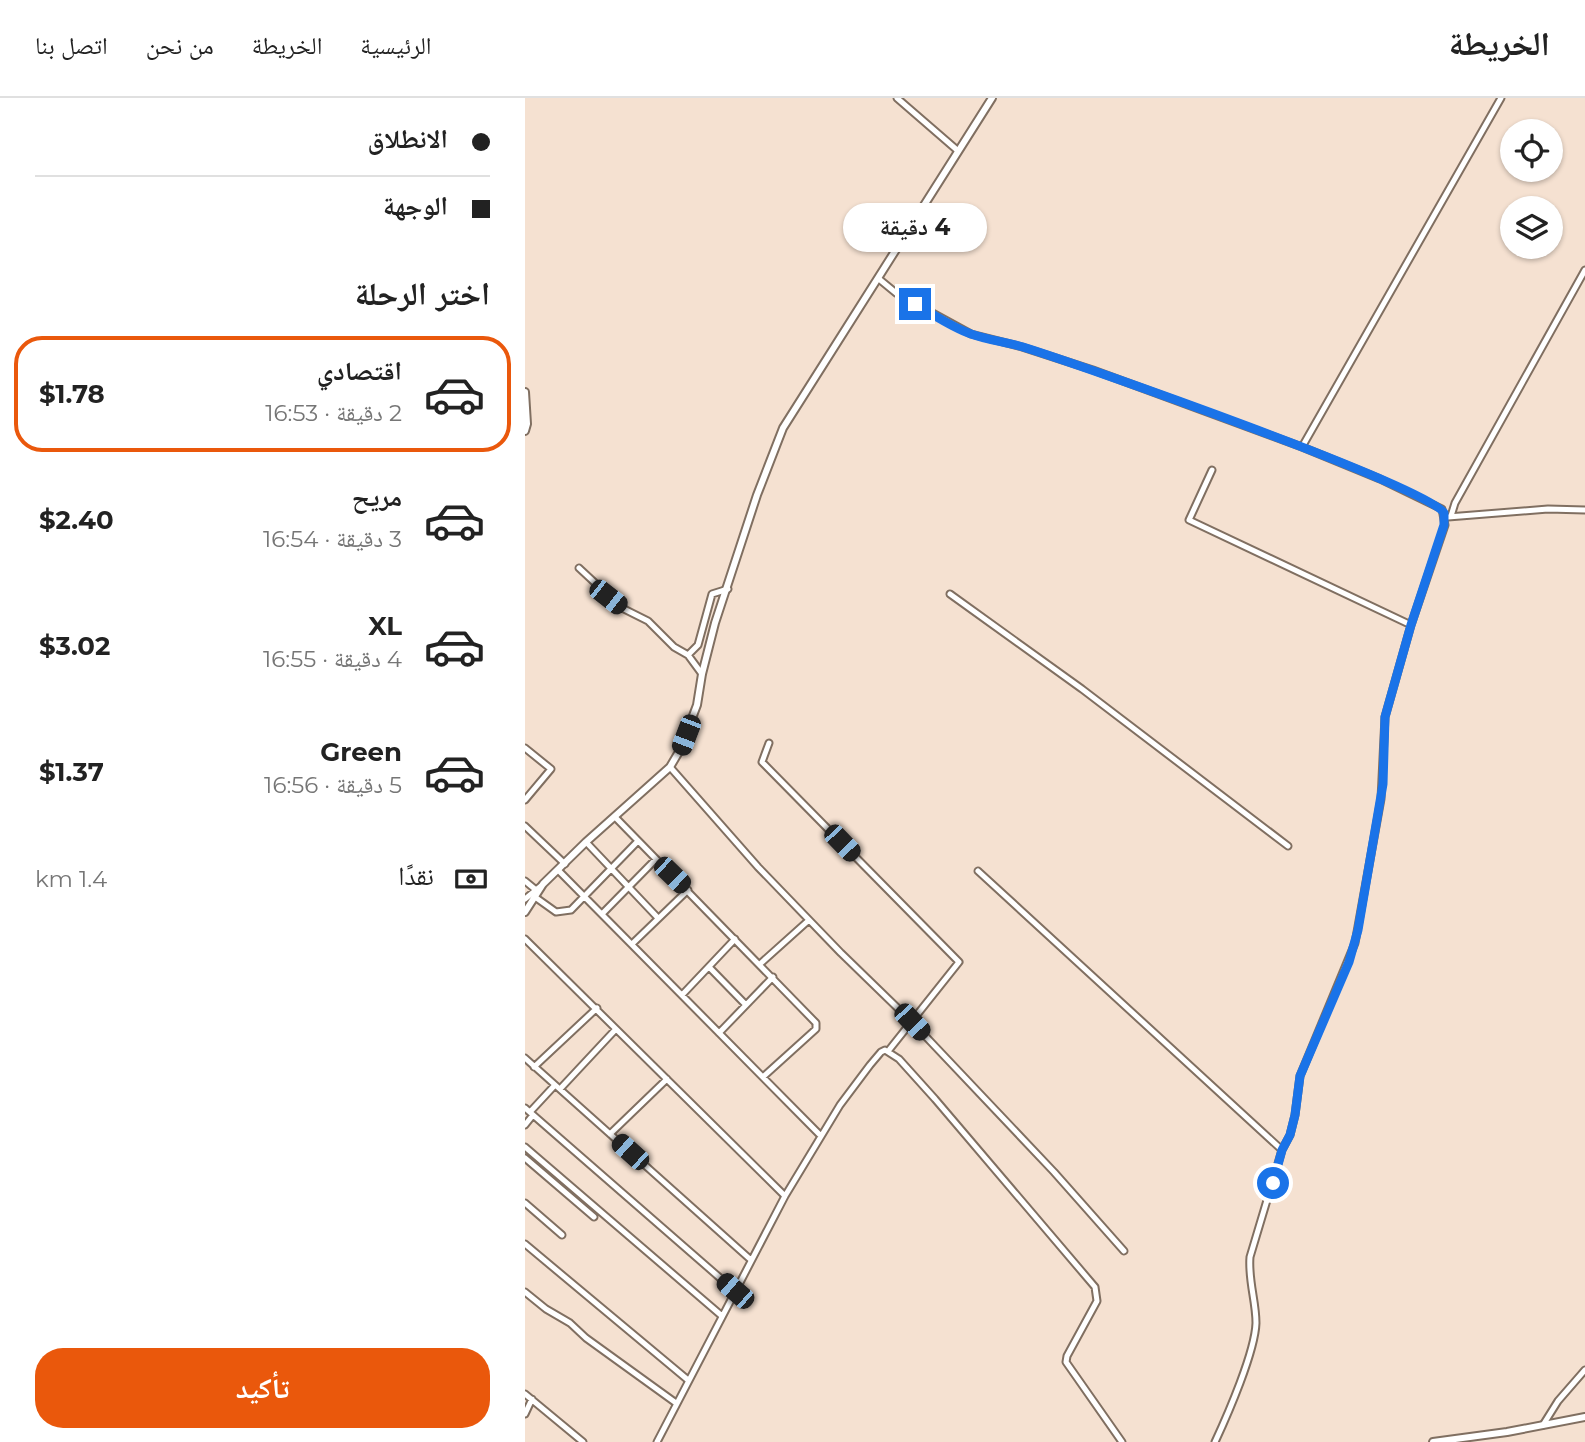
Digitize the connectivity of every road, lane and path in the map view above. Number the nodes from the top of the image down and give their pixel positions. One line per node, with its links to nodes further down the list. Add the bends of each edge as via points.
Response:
1 (897, 98): 4 (street)
2 (992, 98): 4 (street)
3 (1501, 98): 9 (street)
4 (957, 150): 6 (street)
5 (1585, 270): 12 (street)
6 (879, 279): 9 (street, via 971,334 1093,370); 14 (street, via 783,428)
7 (525, 392): 8 (street)
8 (525, 431)
9 (1302, 447): 12 (street, via 1436,505)
10 (1212, 471): 16 (street, via 1189,520)
11 (1585, 510): 12 (street)
12 (1448, 517): 16 (street)
13 (579, 568): 17 (street, via 608,597 648,621)
14 (728, 589): 17 (street, via 712,594 698,645); 18 (street)
15 (950, 594): 27 (street)
16 (1411, 625): 66 (street, via 1385,717 1383,792 1358,930 1300,1076 1295,1115)
17 (688, 655): 18 (street)
18 (702, 674): 21 (street, via 697,705)
19 (769, 743): 52 (street, via 762,761 959,962)
20 (525, 748): 22 (street, via 551,769)
21 (670, 767): 23 (street); 42 (street)
22 (525, 800)
23 (615, 817): 25 (street); 26 (street)
24 (525, 826): 29 (street)
25 (638, 841): 28 (street); 30 (street)
26 (586, 842): 29 (street); 30 (street)
27 (1289, 846)
28 (656, 859): 34 (street); 35 (street)
29 (565, 864): 31 (street)
30 (611, 868): 34 (street); 37 (street)
31 (558, 870): 36 (street); 37 (street)
32 (978, 871): 66 (street)
33 (525, 881): 36 (street)
34 (629, 888): 40 (street); 41 (street)
35 (688, 890): 41 (street); 44 (street)
36 (536, 892): 37 (street, via 556,912 571,910); 38 (street); 39 (street)
37 (583, 895): 40 (street)
38 (525, 899)
39 (525, 912)
40 (602, 914): 45 (street)
41 (658, 918): 45 (street)
42 (809, 920): 46 (street); 52 (street)
43 (525, 939): 51 (street)
44 (735, 939): 46 (street); 47 (street)
45 (632, 944): 49 (street)
46 (760, 964): 48 (street)
47 (709, 967): 49 (street); 50 (street)
48 (773, 977): 50 (street); 58 (street, via 817,1026)
49 (682, 995): 54 (street)
50 (746, 1005): 54 (street)
51 (597, 1008): 53 (street); 57 (street)
52 (912, 1022): 55 (street); 73 (street)
53 (616, 1029): 59 (street); 60 (street)
54 (719, 1033): 58 (street)
55 (889, 1050): 64 (street, via 870,1065); 90 (street, via 1095,1287 1097,1301 1066,1362)
56 (525, 1058): 57 (street)
57 (534, 1067): 60 (street)
58 (763, 1077): 64 (street)
59 (667, 1079): 63 (street); 68 (street)
60 (557, 1087): 61 (street); 63 (street)
61 (529, 1111): 62 (street); 75 (street)
62 (525, 1125)
63 (610, 1134): 74 (street)
64 (821, 1136): 68 (street)
65 (525, 1147): 77 (street)
66 (1282, 1150): 91 (street, via 1250,1257 1253,1344)
67 (525, 1158): 70 (street)
68 (785, 1196): 74 (street)
69 (525, 1203): 71 (street)
70 (594, 1217)
71 (562, 1235)
72 (525, 1244): 79 (street)
73 (1124, 1251)
74 (751, 1260): 75 (street)
75 (735, 1291): 77 (street)
76 (525, 1292): 82 (street)
77 (722, 1316): 79 (street)
78 (1585, 1370): 85 (street)
79 (688, 1380): 82 (street)
80 (525, 1394): 81 (street)
81 (532, 1399): 83 (street); 86 (street)
82 (676, 1403): 89 (street)
83 (525, 1414)
84 (1585, 1418): 85 (street)
85 (1543, 1425): 92 (street)
86 (575, 1435): 87 (street); 88 (street)
87 (570, 1442)
88 (583, 1442)
89 (657, 1442)
90 (1122, 1442)
91 (1215, 1442)
92 (1433, 1442)

